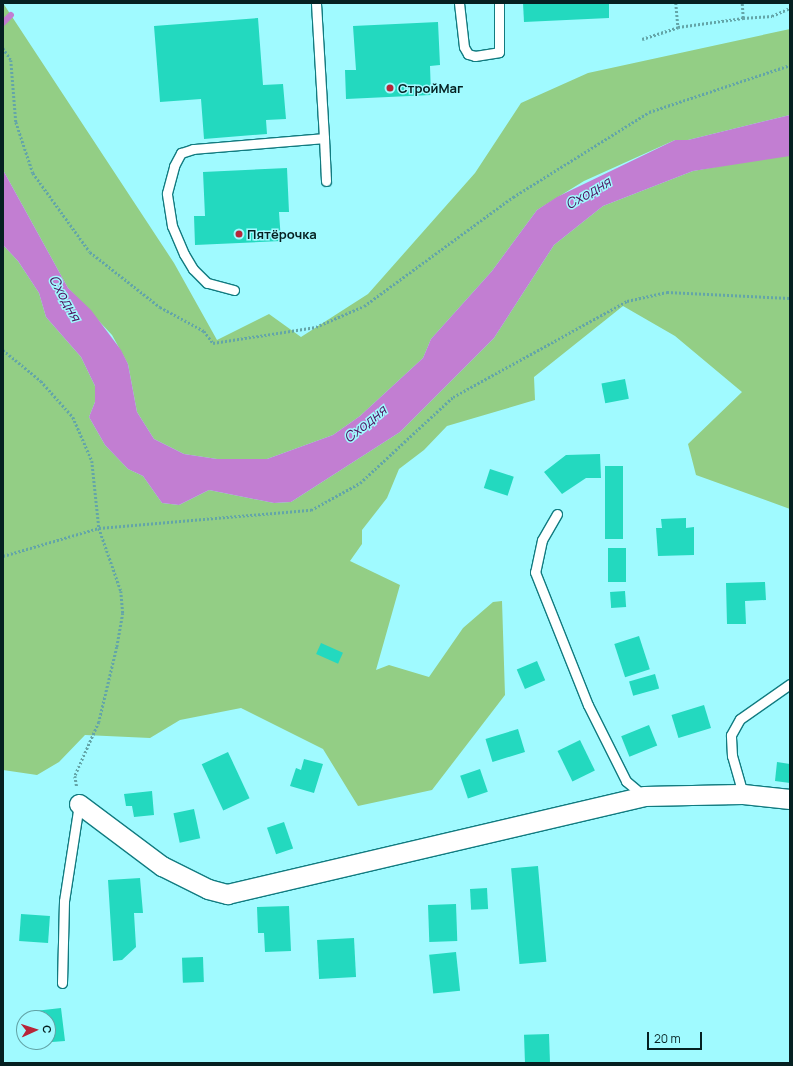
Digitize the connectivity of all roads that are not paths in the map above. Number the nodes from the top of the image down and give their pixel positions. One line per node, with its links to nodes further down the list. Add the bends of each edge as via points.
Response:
1 (316, 3): 4 (lane)
2 (459, 3): 3 (lane, via 464,47 468,54 474,56 499,52)
3 (499, 3)
4 (324, 138): 5 (lane); 6 (lane, via 193,149 181,153 166,194 172,226 193,269 207,283)
5 (326, 181)
6 (234, 290)
7 (557, 514): 10 (lane, via 542,540 535,572 588,705 626,781)
8 (790, 684): 9 (lane, via 740,719 732,735 732,756)
9 (742, 794): 10 (street); 11 (street)
10 (644, 796): 12 (street, via 228,894 208,889 162,866)
11 (790, 799)
12 (79, 804): 13 (lane, via 64,901)
13 (62, 983)

